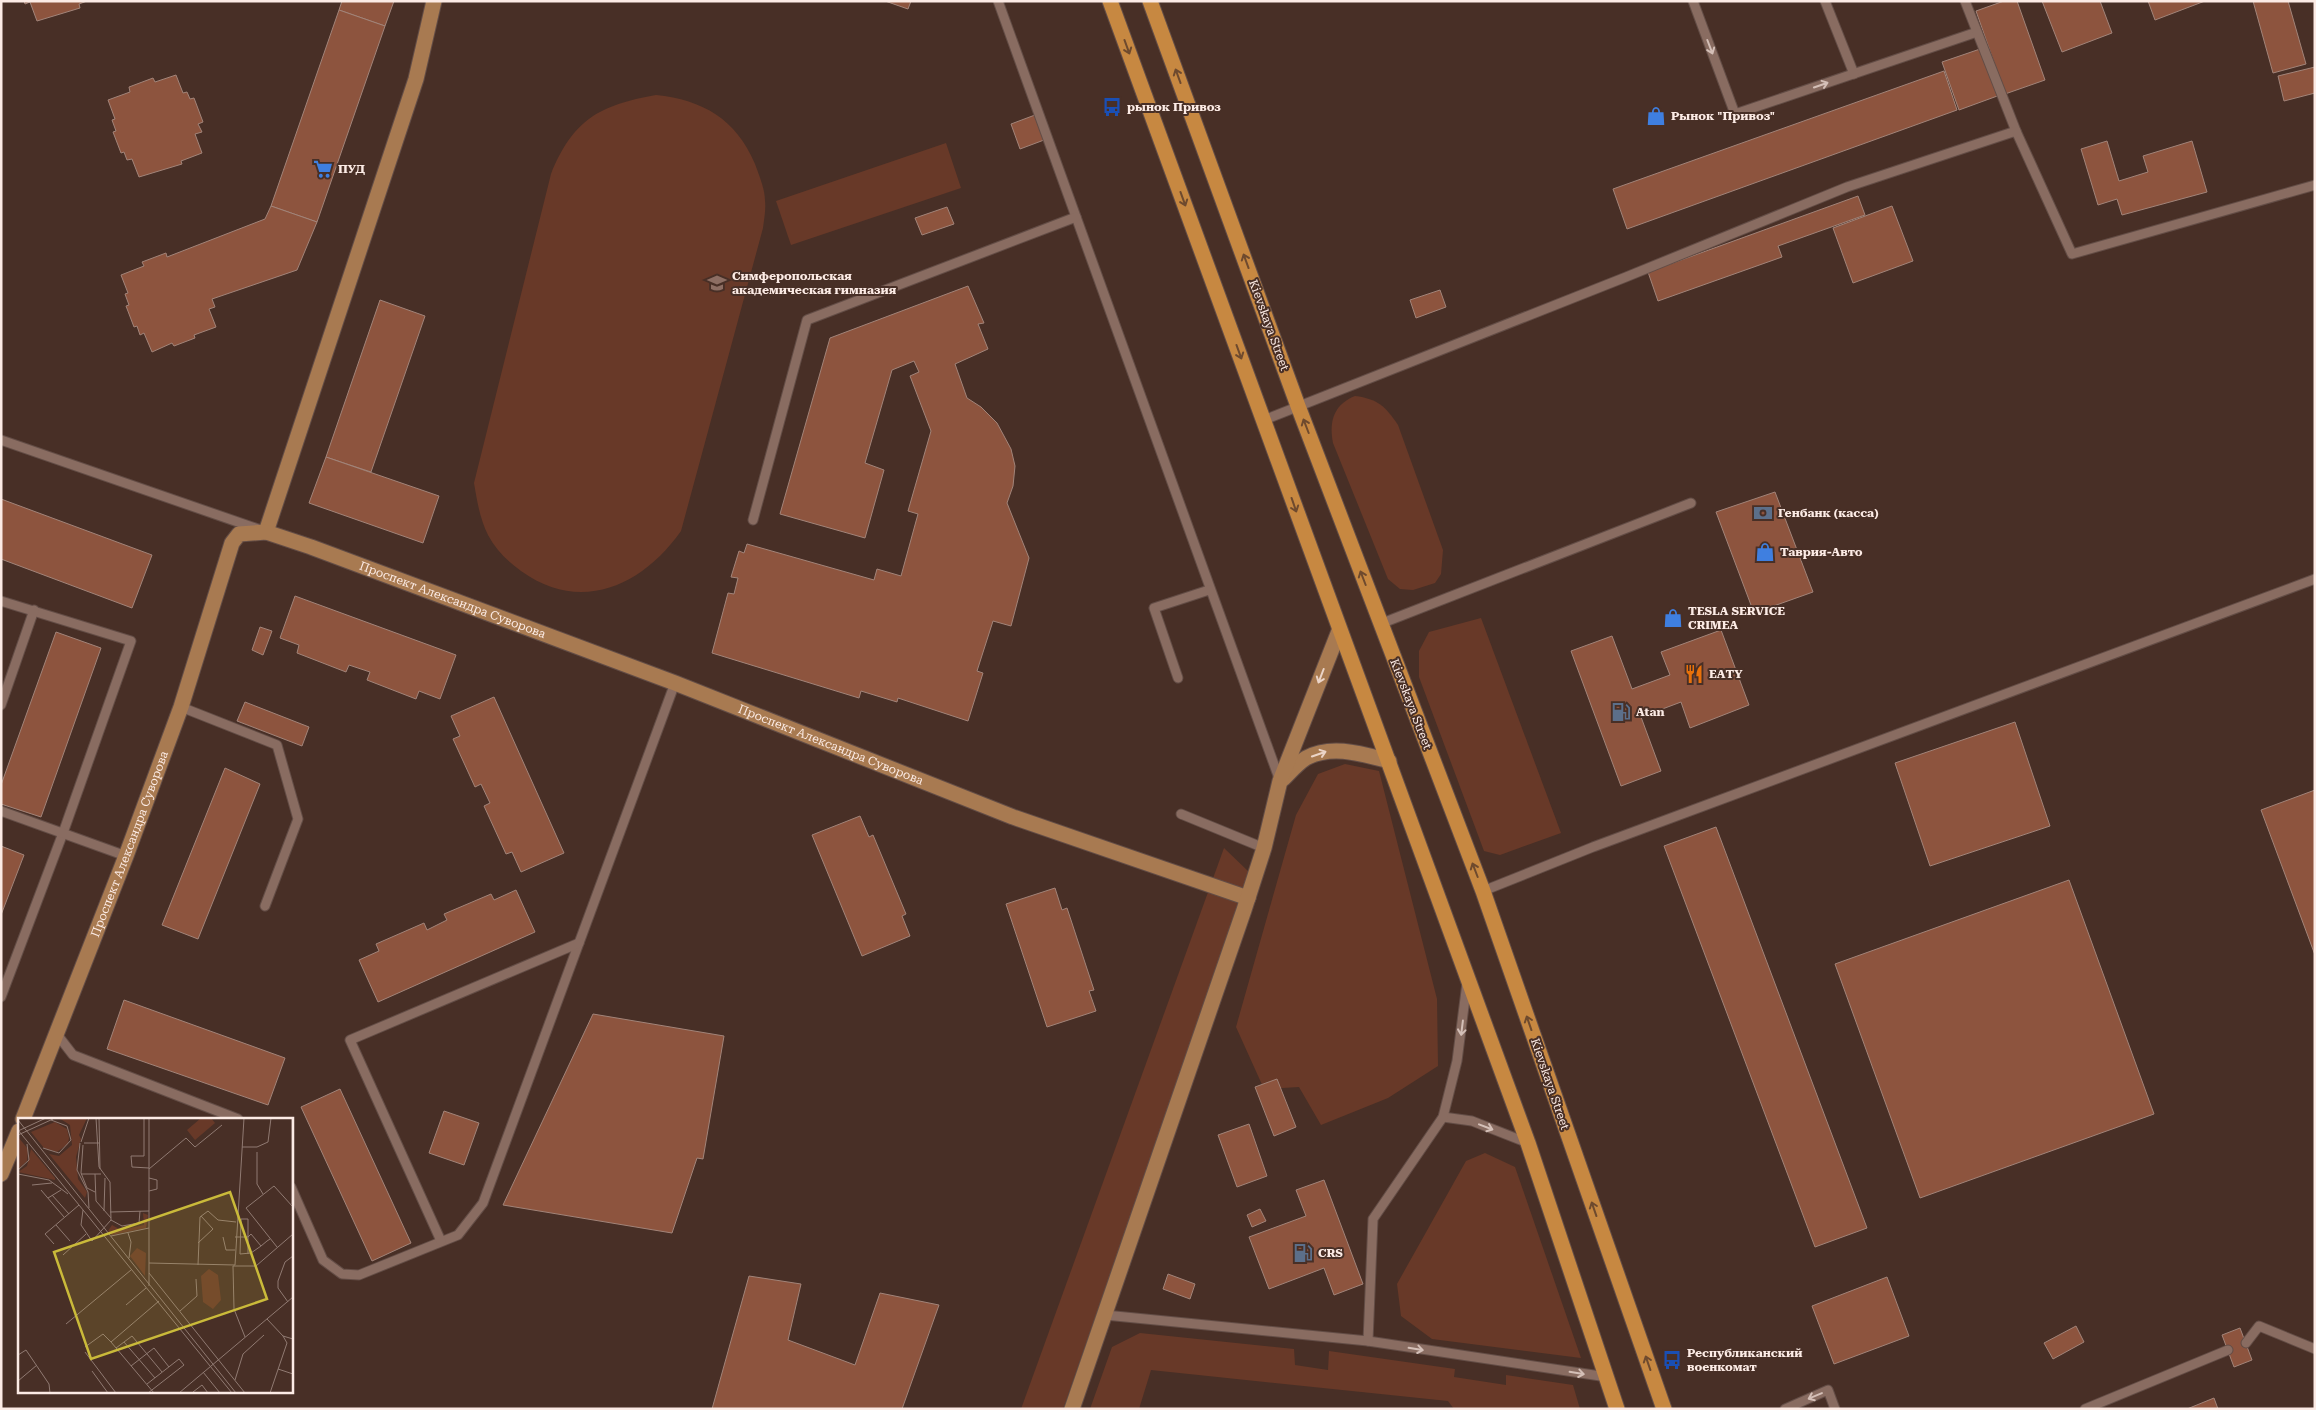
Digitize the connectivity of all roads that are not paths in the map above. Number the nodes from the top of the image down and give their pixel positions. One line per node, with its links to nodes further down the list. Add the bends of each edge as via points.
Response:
1 (434, 1): 18 (street, via 416,79)
2 (998, 1): 12 (lane)
3 (1110, 1): 14 (main road, one-way to 14)
4 (1150, 1): 13 (main road, Kievskaya Street, one-way to 4)
5 (1693, 1): 9 (lane, one-way to 9, via 1735,114)
6 (1825, 1): 9 (lane)
7 (1965, 1): 8 (lane)
8 (1977, 32): 9 (lane); 10 (lane)
9 (1854, 74)
10 (2016, 131): 11 (lane, via 2072,254); 13 (lane, via 1847,187)
11 (2315, 185)
12 (1076, 217): 17 (lane, via 807,320); 20 (lane)
13 (1298, 406): 14 (lane); 23 (main road, Kievskaya Street, one-way to 13)
14 (1264, 420): 24 (main road, one-way to 24)
15 (1, 440): 18 (lane)
16 (1691, 503): 23 (lane)
17 (753, 520)
18 (266, 532): 26 (street, Проспект Александра Суворова); 28 (street, Проспект Александра Суворова, via 239,534 232,543)
19 (2315, 579): 36 (lane)
20 (1209, 590): 25 (lane, via 1154,608); 30 (lane)
21 (1, 601): 22 (lane)
22 (34, 610): 27 (lane); 33 (lane, via 131,641)
23 (1380, 624): 36 (main road, Kievskaya Street, one-way to 23)
24 (1338, 630): 29 (main road); 30 (street, one-way to 30)
25 (1178, 678)
26 (675, 683): 37 (street, Проспект Александра Суворова, via 1013,817); 39 (lane)
27 (1, 704)
28 (181, 707): 35 (street, Проспект Александра Суворова); 38 (lane, via 277,745 298,819)
29 (1389, 761): 30 (street, one-way to 29, via 1305,759 1325,751 1354,752); 40 (main road)
30 (1280, 781): 34 (street)
31 (1, 811): 33 (lane)
32 (1181, 814): 34 (lane)
33 (63, 833): 35 (lane); 41 (lane)
34 (1264, 848): 37 (street)
35 (126, 856): 42 (street, Проспект Александра Суворова)
36 (1483, 891): 59 (main road, Kievskaya Street, one-way to 36)
37 (1248, 898): 51 (street)
38 (265, 906)
39 (579, 943): 50 (lane, via 483,1203 458,1235); 50 (lane, via 350,1040)
40 (1468, 980): 43 (lane, one-way to 43, via 1457,1061); 47 (main road)
41 (1, 997)
42 (56, 1032): 44 (street, Проспект Александра Суворова); 45 (lane, via 73,1055)
43 (1443, 1116): 47 (lane, one-way to 47, via 1472,1122); 52 (lane, via 1373,1219)
44 (23, 1118)
45 (235, 1118)
46 (18, 1133): 48 (street)
47 (1528, 1143): 56 (main road)
48 (1, 1174)
49 (292, 1189): 50 (lane, via 323,1260 342,1274 359,1275)
50 (441, 1241)
51 (1105, 1315): 52 (lane); 57 (street)
52 (1368, 1342): 56 (lane, one-way to 56)
53 (2246, 1343): 54 (lane, via 2259,1326)
54 (2315, 1349)
55 (2228, 1350): 62 (lane)
56 (1607, 1377): 58 (main road)
57 (1072, 1409)
58 (1617, 1409)
59 (1664, 1409)
60 (1785, 1409): 61 (lane, one-way to 60, via 1828,1390)
61 (1835, 1409)
62 (2085, 1409)

